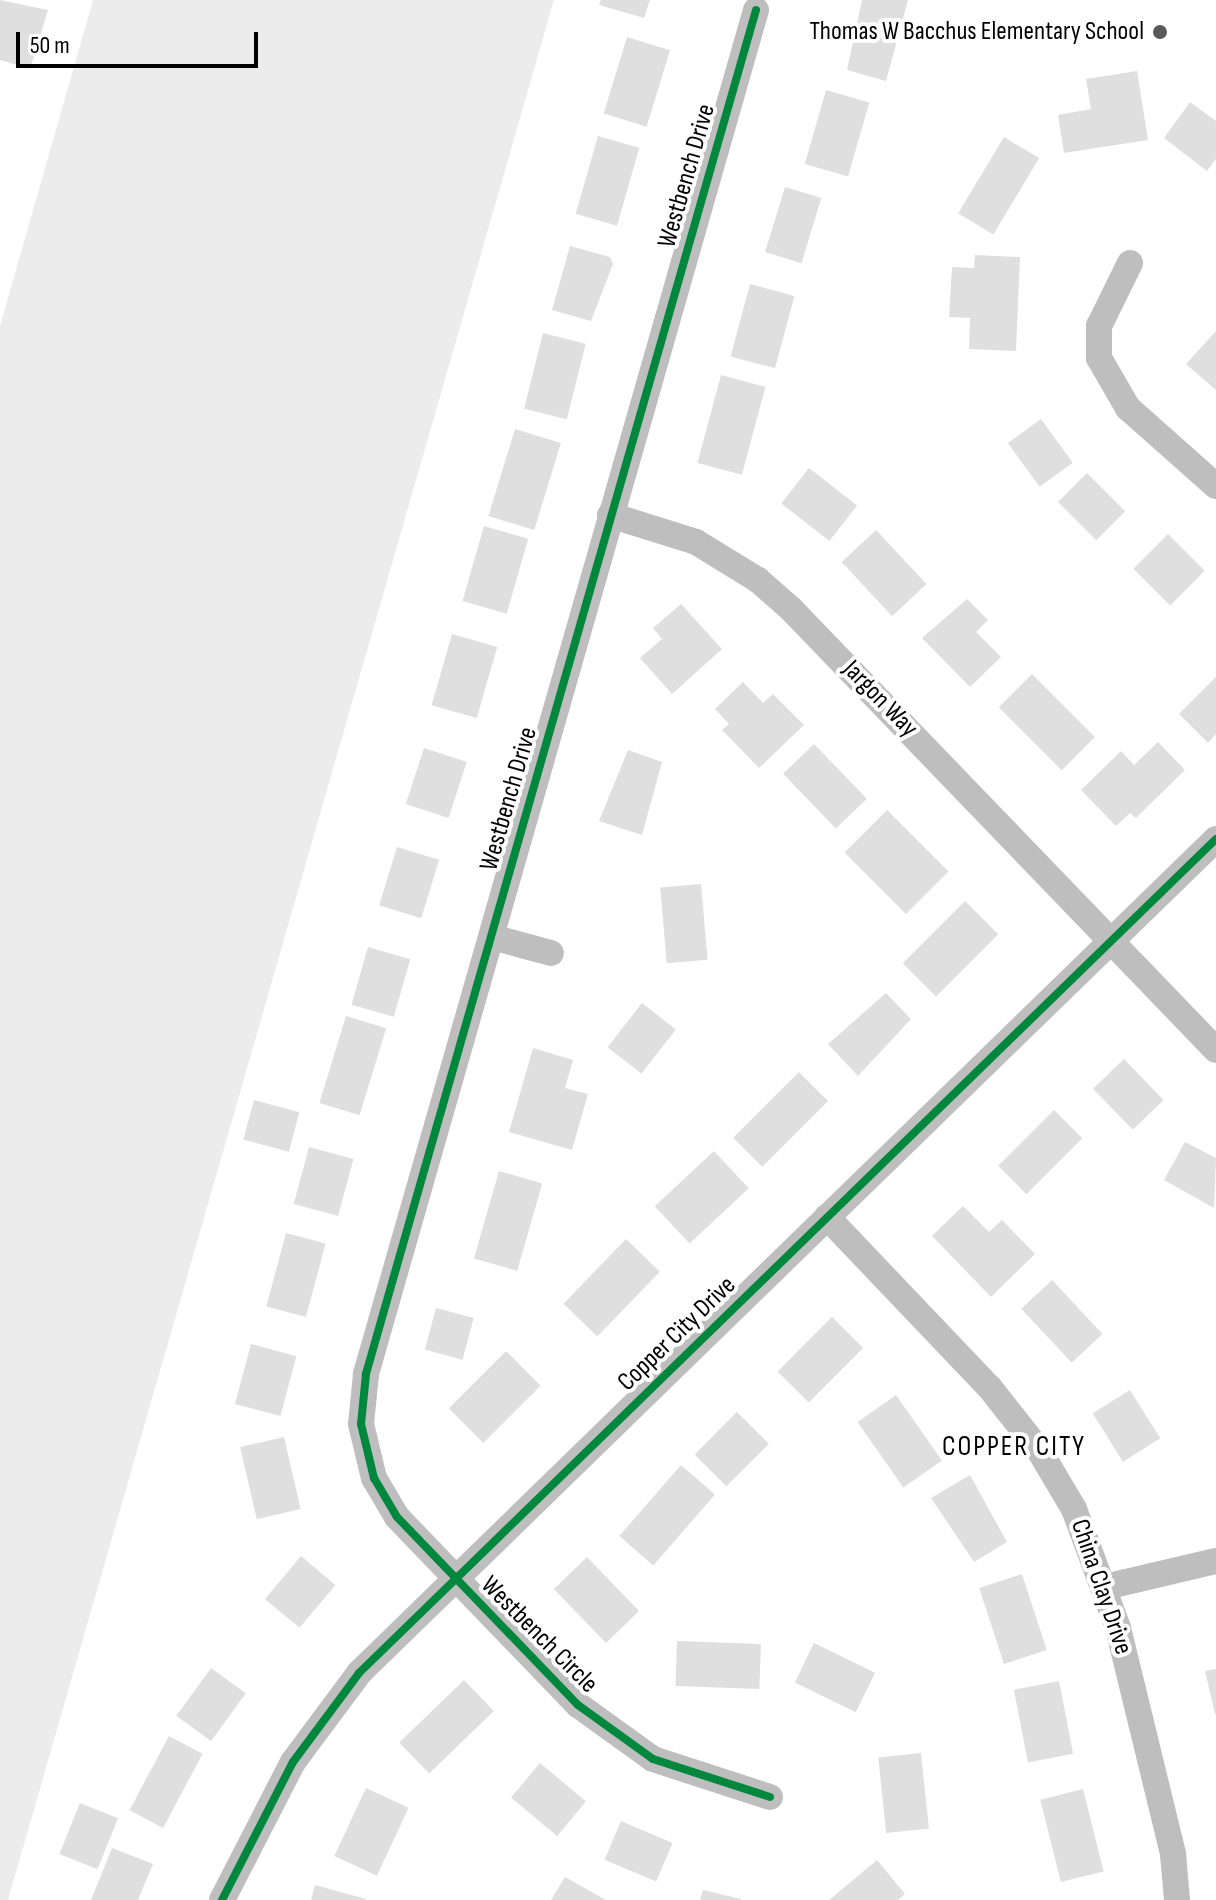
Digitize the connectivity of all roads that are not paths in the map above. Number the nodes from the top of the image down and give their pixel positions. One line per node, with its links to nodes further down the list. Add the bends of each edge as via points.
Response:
1 (756, 10): 4 (street, Westbench Drive)
2 (1130, 263): 3 (street, via 1099,326 1099,358 1128,408)
3 (1216, 486)
4 (610, 515): 6 (street, Westbench Drive); 7 (street, Jargon Way, via 696,542 758,580)
5 (1216, 839): 7 (street, Copper City Drive)
6 (492, 937): 8 (street); 12 (street, Westbench Drive, via 361,1404 368,1460 384,1498)
7 (1112, 938): 9 (street, Jargon Way); 10 (street, Copper City Drive)
8 (551, 953)
9 (1216, 1050)
10 (827, 1217): 12 (street, Copper City Drive); 13 (street, China Clay Drive, via 958,1351 1031,1440 1074,1509)
11 (1216, 1561): 13 (street)
12 (454, 1577): 14 (street, Westbench Circle, via 578,1705 633,1748 696,1777); 15 (street, Copper City Drive, via 335,1702 293,1762)
13 (1105, 1587): 16 (street, China Clay Drive, via 1165,1819)
14 (770, 1797)
15 (222, 1900)
16 (1177, 1900)

